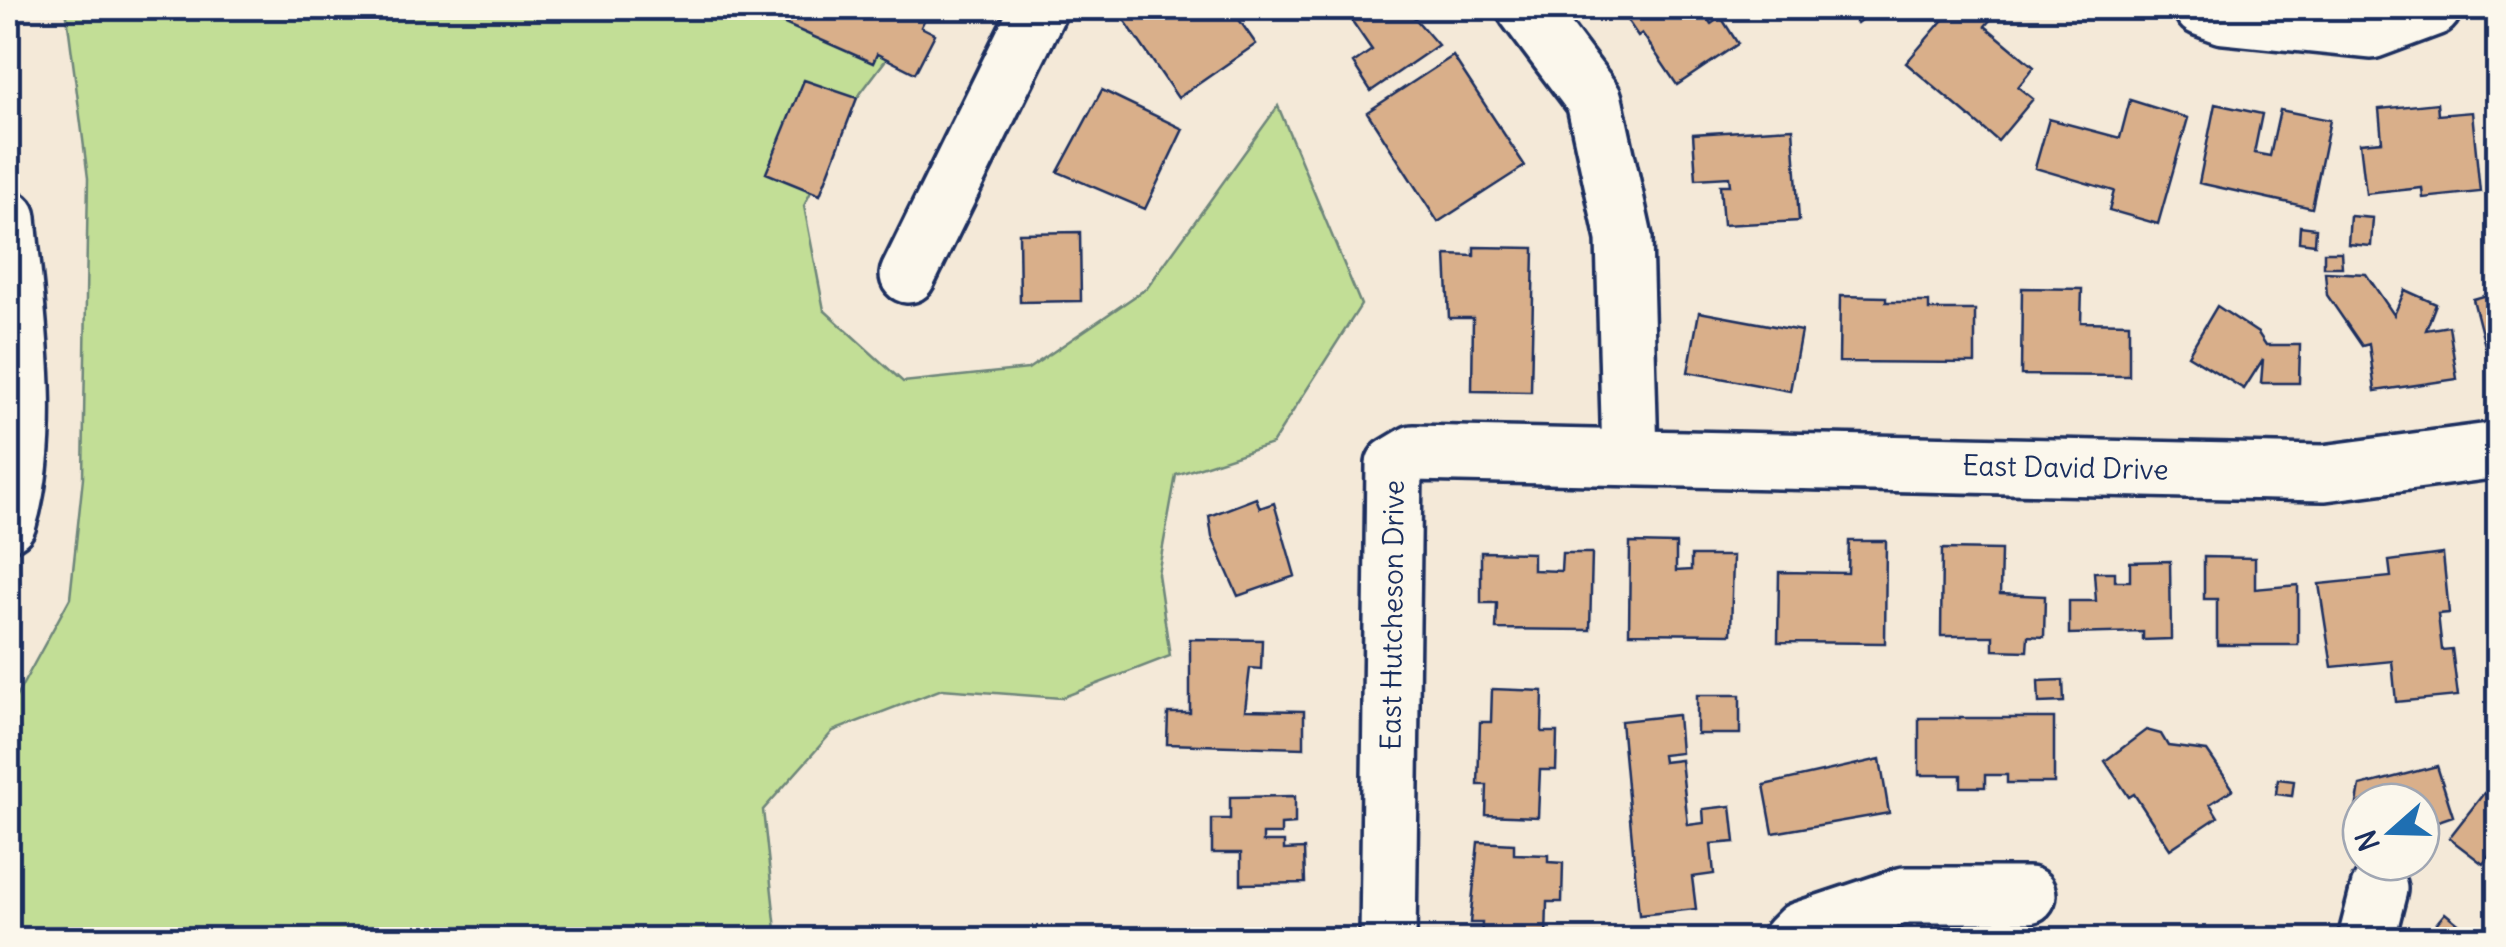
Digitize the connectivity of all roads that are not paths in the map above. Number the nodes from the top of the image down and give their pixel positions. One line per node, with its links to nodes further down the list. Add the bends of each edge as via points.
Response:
1 (1038, 8): 6 (street)
2 (1525, 8): 9 (street, via 1594,100 1624,238)
3 (2202, 8): 4 (street, via 2371,31)
4 (2432, 8)
5 (8, 218): 7 (street)
6 (908, 275)
7 (15, 382): 10 (street)
8 (2498, 450): 9 (street, East David Drive, via 2324,473)
9 (1630, 458): 12 (street, East Hutcheson Drive, via 1414,454 1394,465)
10 (8, 523)
11 (2028, 895): 13 (street, via 1905,895 1800,930)
12 (1388, 940)
13 (1790, 940)

